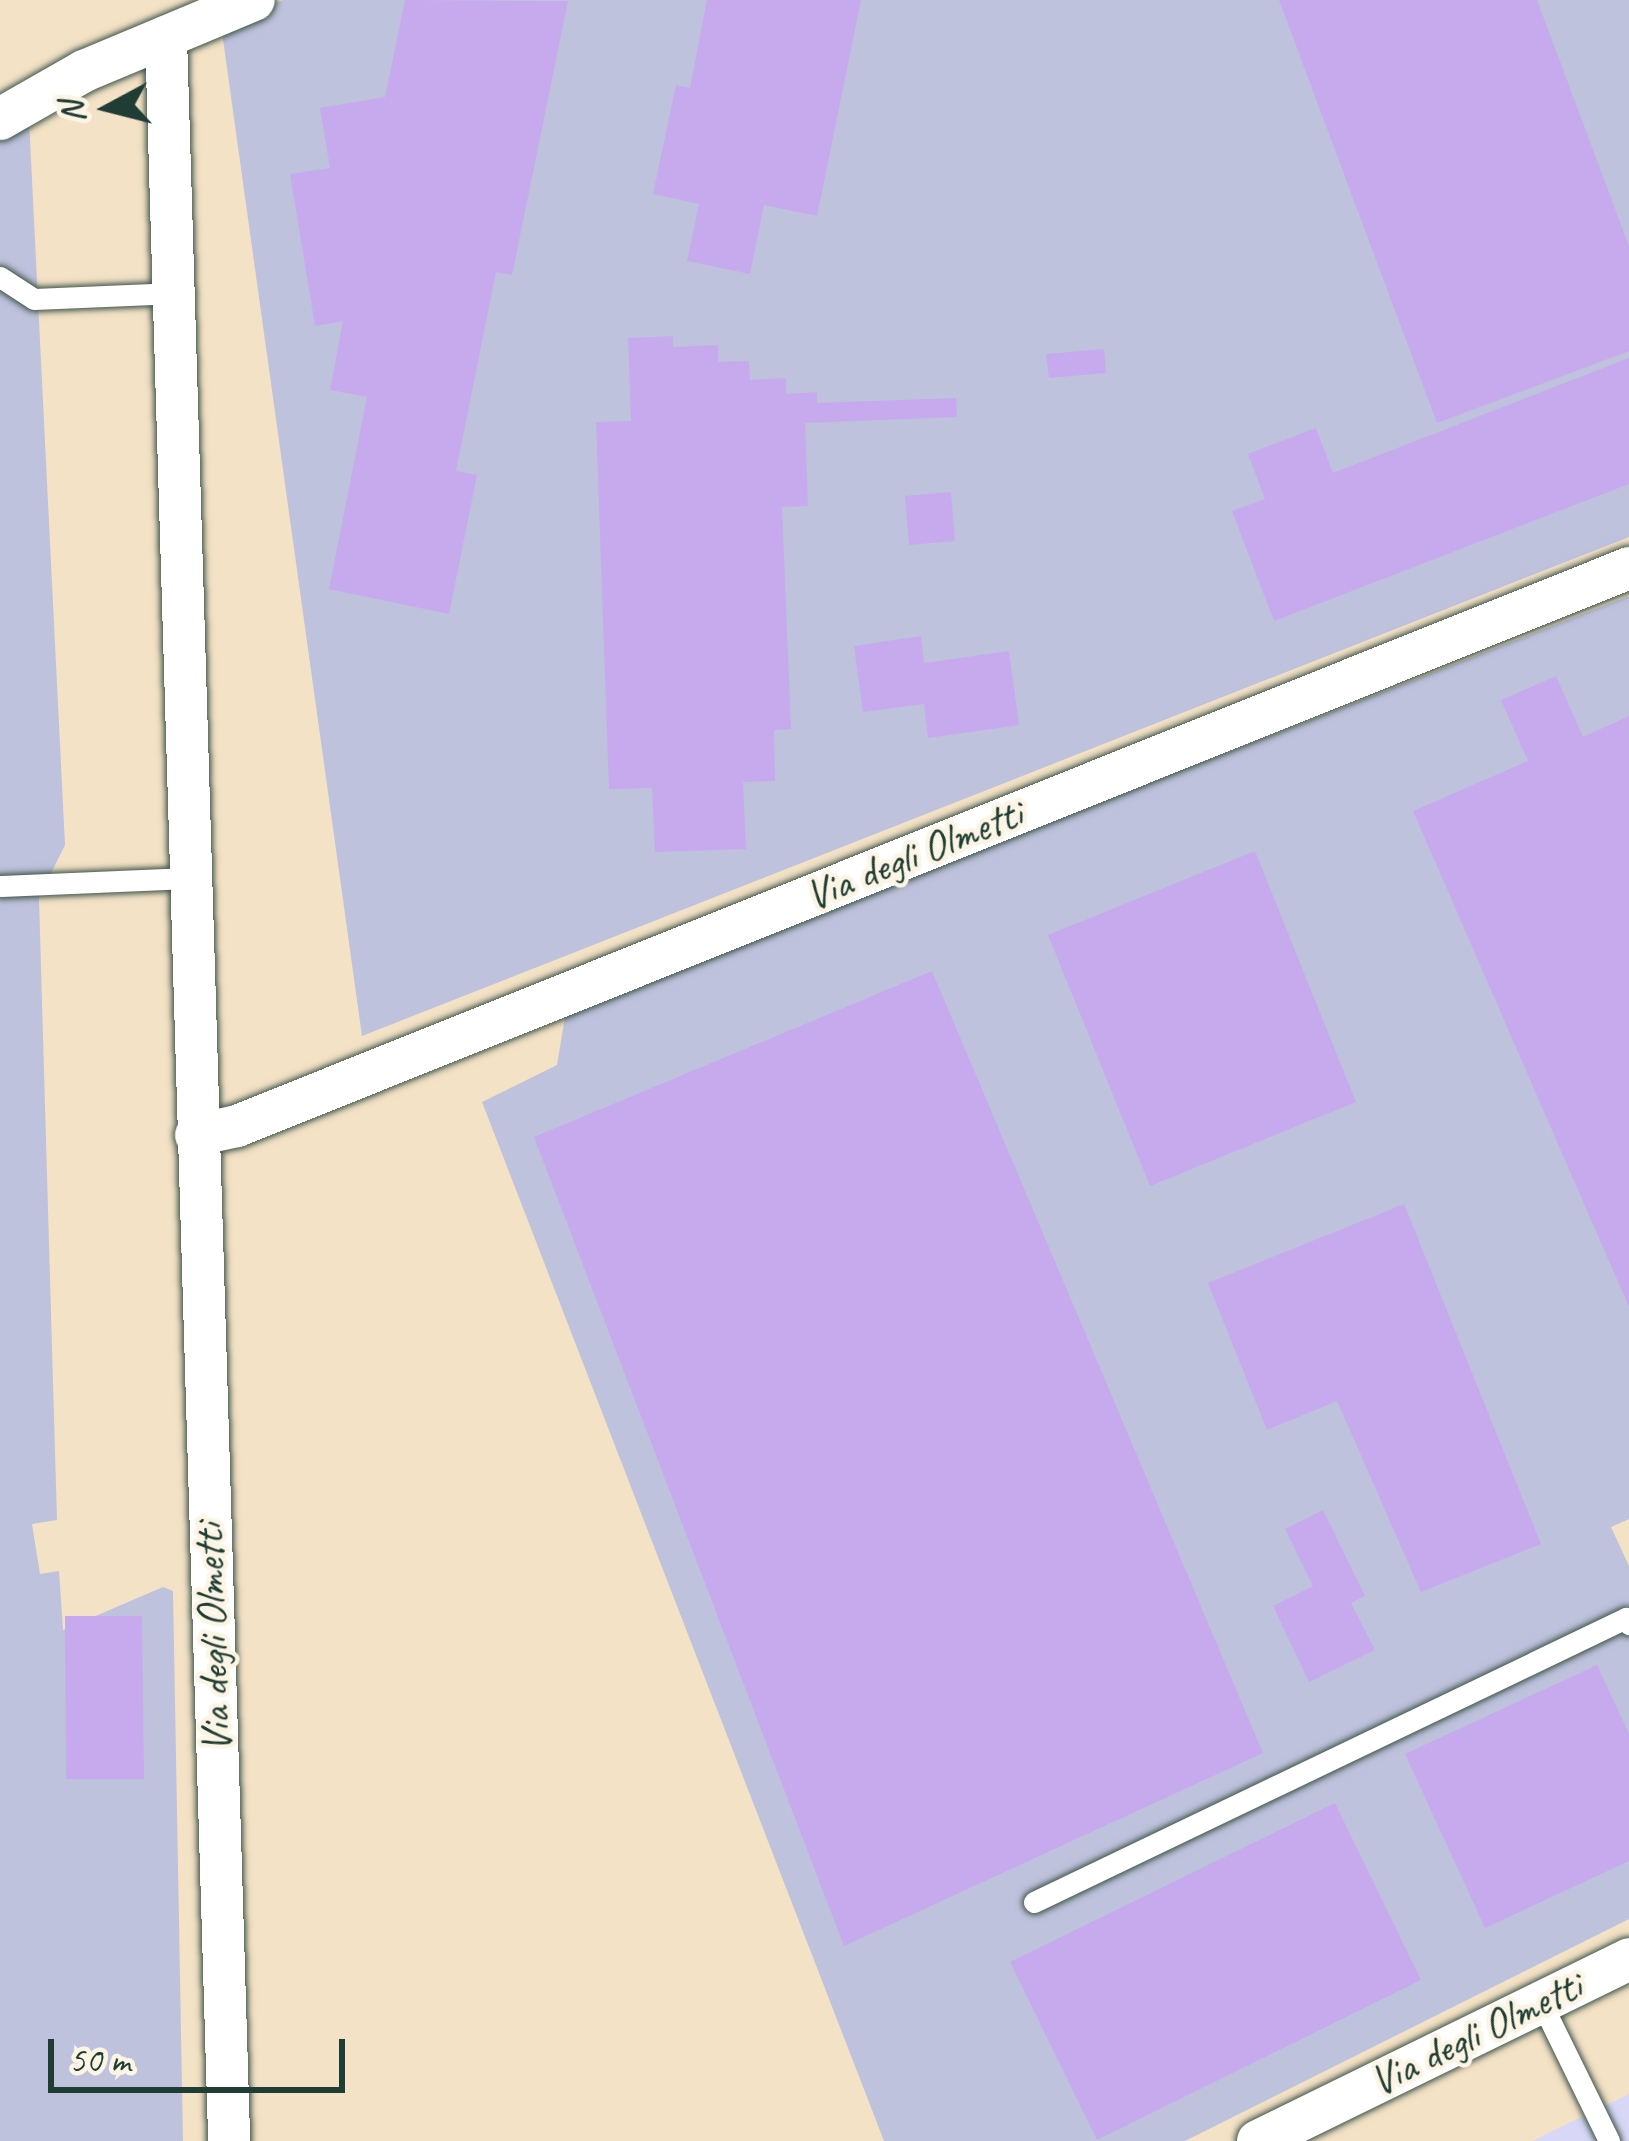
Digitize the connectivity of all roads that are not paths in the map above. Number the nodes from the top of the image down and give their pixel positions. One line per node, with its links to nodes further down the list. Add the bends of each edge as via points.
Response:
1 (254, 0): 2 (street)
2 (166, 37): 3 (street); 5 (street, Via degli Olmetti)
3 (0, 119)
4 (0, 277): 5 (lane, via 34,299)
5 (176, 293): 7 (street, Via degli Olmetti)
6 (1629, 568): 9 (street, Via degli Olmetti, via 237,1126)
7 (190, 878): 8 (lane); 9 (street, Via degli Olmetti)
8 (0, 886)
9 (196, 1135): 14 (street, Via degli Olmetti)
10 (1629, 1624): 11 (lane, via 1626,1618)
11 (1034, 1903)
12 (1629, 1959): 13 (street, Via degli Olmetti)
13 (1541, 2002): 15 (street, Via degli Olmetti); 16 (lane)
14 (229, 2141)
15 (1258, 2141)
16 (1609, 2141)

